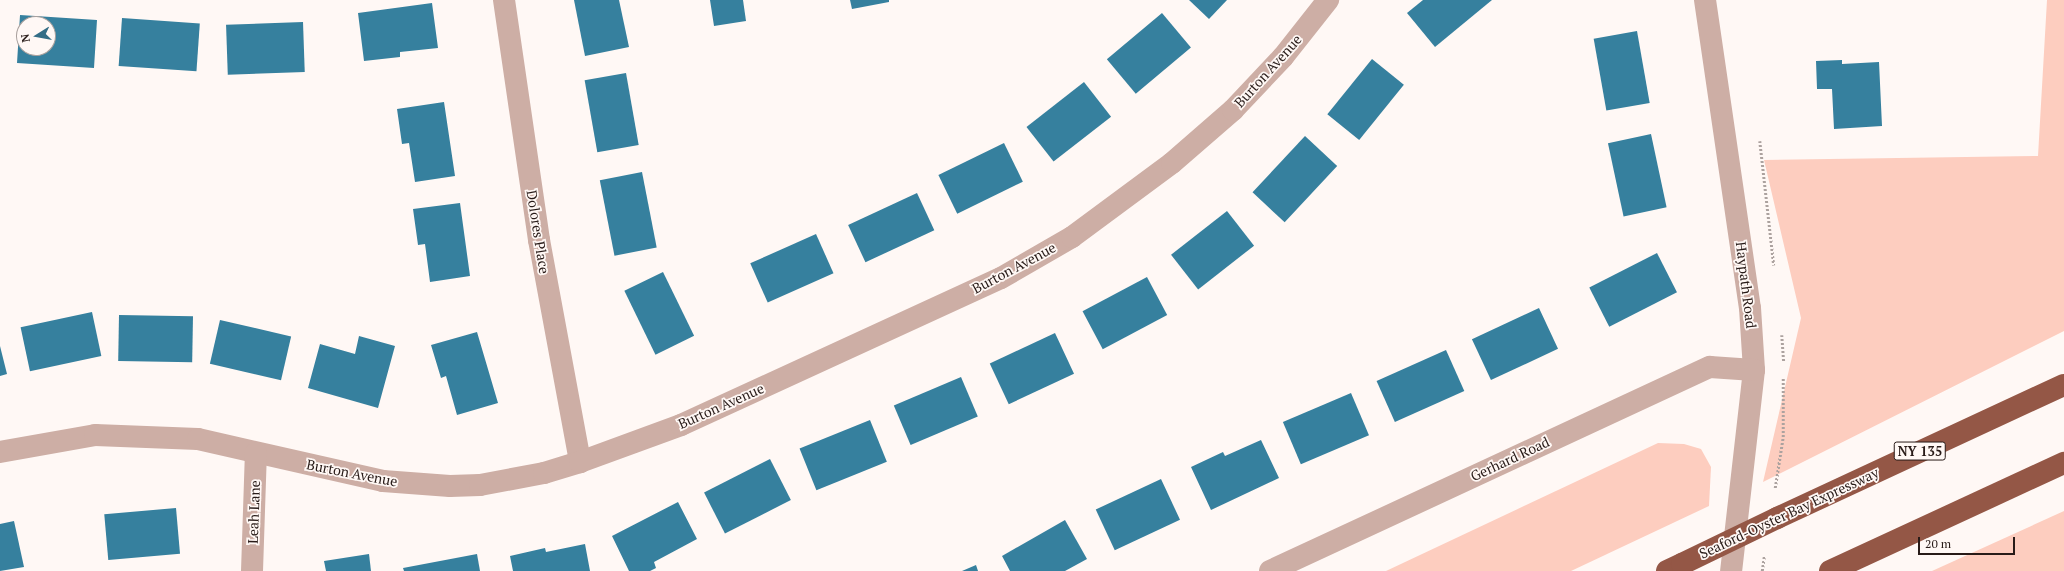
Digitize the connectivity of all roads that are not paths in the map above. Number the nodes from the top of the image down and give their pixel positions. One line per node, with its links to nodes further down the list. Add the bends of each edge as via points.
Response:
1 (504, 0): 8 (street, Dolores Place, via 539,240)
2 (1328, 0): 8 (street, Burton Avenue, via 1283,57 1233,110 1172,163 1072,237 1001,278 681,425)
3 (1706, 0): 4 (street, Haypath Road, via 1750,308)
4 (1754, 370): 12 (street, Gerhard Road, via 1710,366); 13 (street, Haypath Road)
5 (2064, 385): 10 (highway, Seaford-Oyster Bay Expressway / NY 135, bridge)
6 (0, 452): 7 (street, Burton Avenue, via 95,435 198,439)
7 (256, 452): 8 (street, Burton Avenue, via 383,481 450,486 480,485 544,473); 11 (street, Leah Lane)
8 (580, 462)
9 (2064, 463): 14 (highway)
10 (1675, 567)
11 (252, 571)
12 (1270, 571)
13 (1731, 571)
14 (1830, 571)

